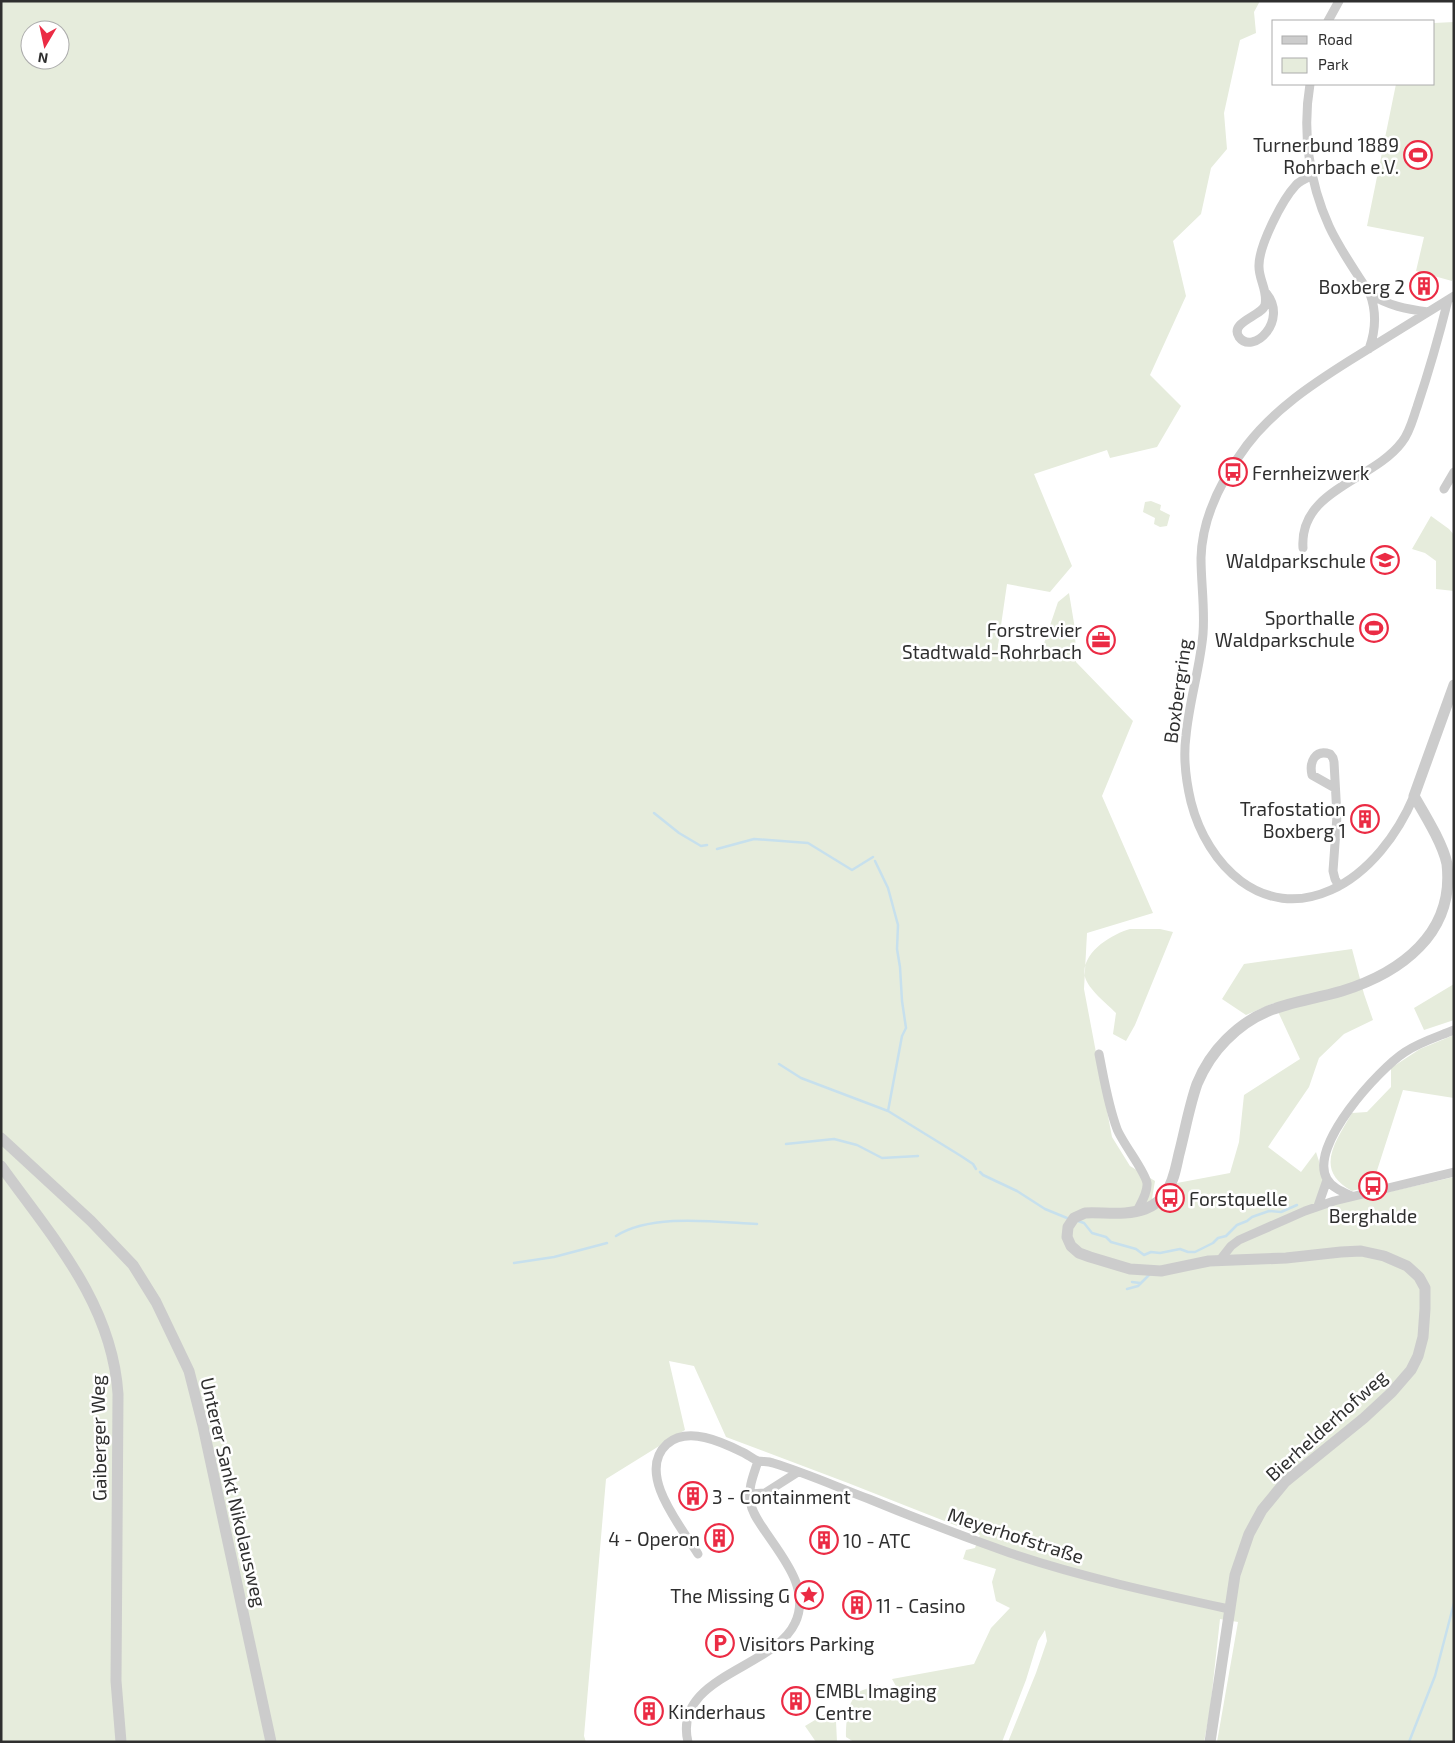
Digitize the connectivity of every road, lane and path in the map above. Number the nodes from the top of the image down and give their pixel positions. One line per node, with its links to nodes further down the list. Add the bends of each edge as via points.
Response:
1 (1339, 1): 2 (street)
2 (1329, 20)
3 (1310, 85): 4 (street, via 1308,139)
4 (1313, 175): 5 (street, via 1295,186 1261,250 1259,272); 6 (street, via 1329,226)
5 (1266, 293): 5 (street, via 1263,310 1238,328 1238,335 1244,341 1259,339 1271,324 1274,308)
6 (1370, 294): 8 (street, via 1398,308); 9 (street, via 1376,321)
7 (1451, 298): 8 (street, Boxbergring); 12 (street, via 1404,441 1382,461 1318,505 1306,524)
8 (1428, 312): 9 (street, Boxbergring)
9 (1369, 349): 16 (street, Boxbergring, via 1278,411 1245,448 1219,492 1203,539 1203,634 1185,744 1188,785 1196,818 1218,860 1230,873 1256,890 1284,898 1303,898)
10 (1454, 472): 11 (street)
11 (1444, 489)
12 (1303, 548)
13 (1453, 687): 15 (street, Boxbergring)
14 (1335, 788): 16 (street, via 1337,816 1333,871)
15 (1414, 796): 16 (street, Boxbergring, via 1406,815 1384,847 1358,873); 25 (street, via 1447,864 1446,902 1435,930 1422,949 1385,974 1342,991 1269,1010 1227,1038 1213,1054 1198,1084 1169,1188 1156,1203)
16 (1339, 886)
17 (1454, 1030): 22 (street, via 1405,1052 1369,1084 1329,1143 1324,1161)
18 (1099, 1054): 25 (street, via 1117,1128 1147,1182)
19 (1, 1138): 33 (street, Unterer Sankt Nikolausweg, via 91,1221 133,1265 156,1302 189,1371)
20 (1, 1166): 32 (street, Gaiberger Weg, via 91,1296 110,1341 118,1394 116,1681)
21 (1454, 1172): 23 (street)
22 (1327, 1180): 23 (street); 24 (street)
23 (1352, 1196): 24 (street)
24 (1318, 1206): 26 (street, via 1239,1240)
25 (1137, 1211): 26 (street, Bierhelderhofweg, via 1080,1214 1068,1226 1068,1241 1083,1254 1142,1270 1166,1270)
26 (1220, 1260): 31 (street, Bierhelderhofweg, via 1366,1252 1392,1259 1411,1269 1423,1283 1426,1296 1423,1338 1411,1370 1377,1406 1293,1474 1269,1501 1243,1548)
27 (758, 1461): 28 (street, Meyerhofstraße); 29 (street); 30 (street, Meyerhofstraße, via 733,1448 695,1436 674,1440 660,1453 656,1470 660,1491)
28 (798, 1472): 29 (street, via 765,1493); 31 (street, Meyerhofstraße, via 1020,1556 1130,1587)
29 (750, 1494): 34 (street, via 752,1510 794,1577 800,1594 799,1614 786,1638 700,1695 687,1721)
30 (698, 1554)
31 (1229, 1609): 35 (street, Bierhelderhofweg)
32 (121, 1742)
33 (271, 1742)
34 (688, 1742)
35 (1210, 1742)

